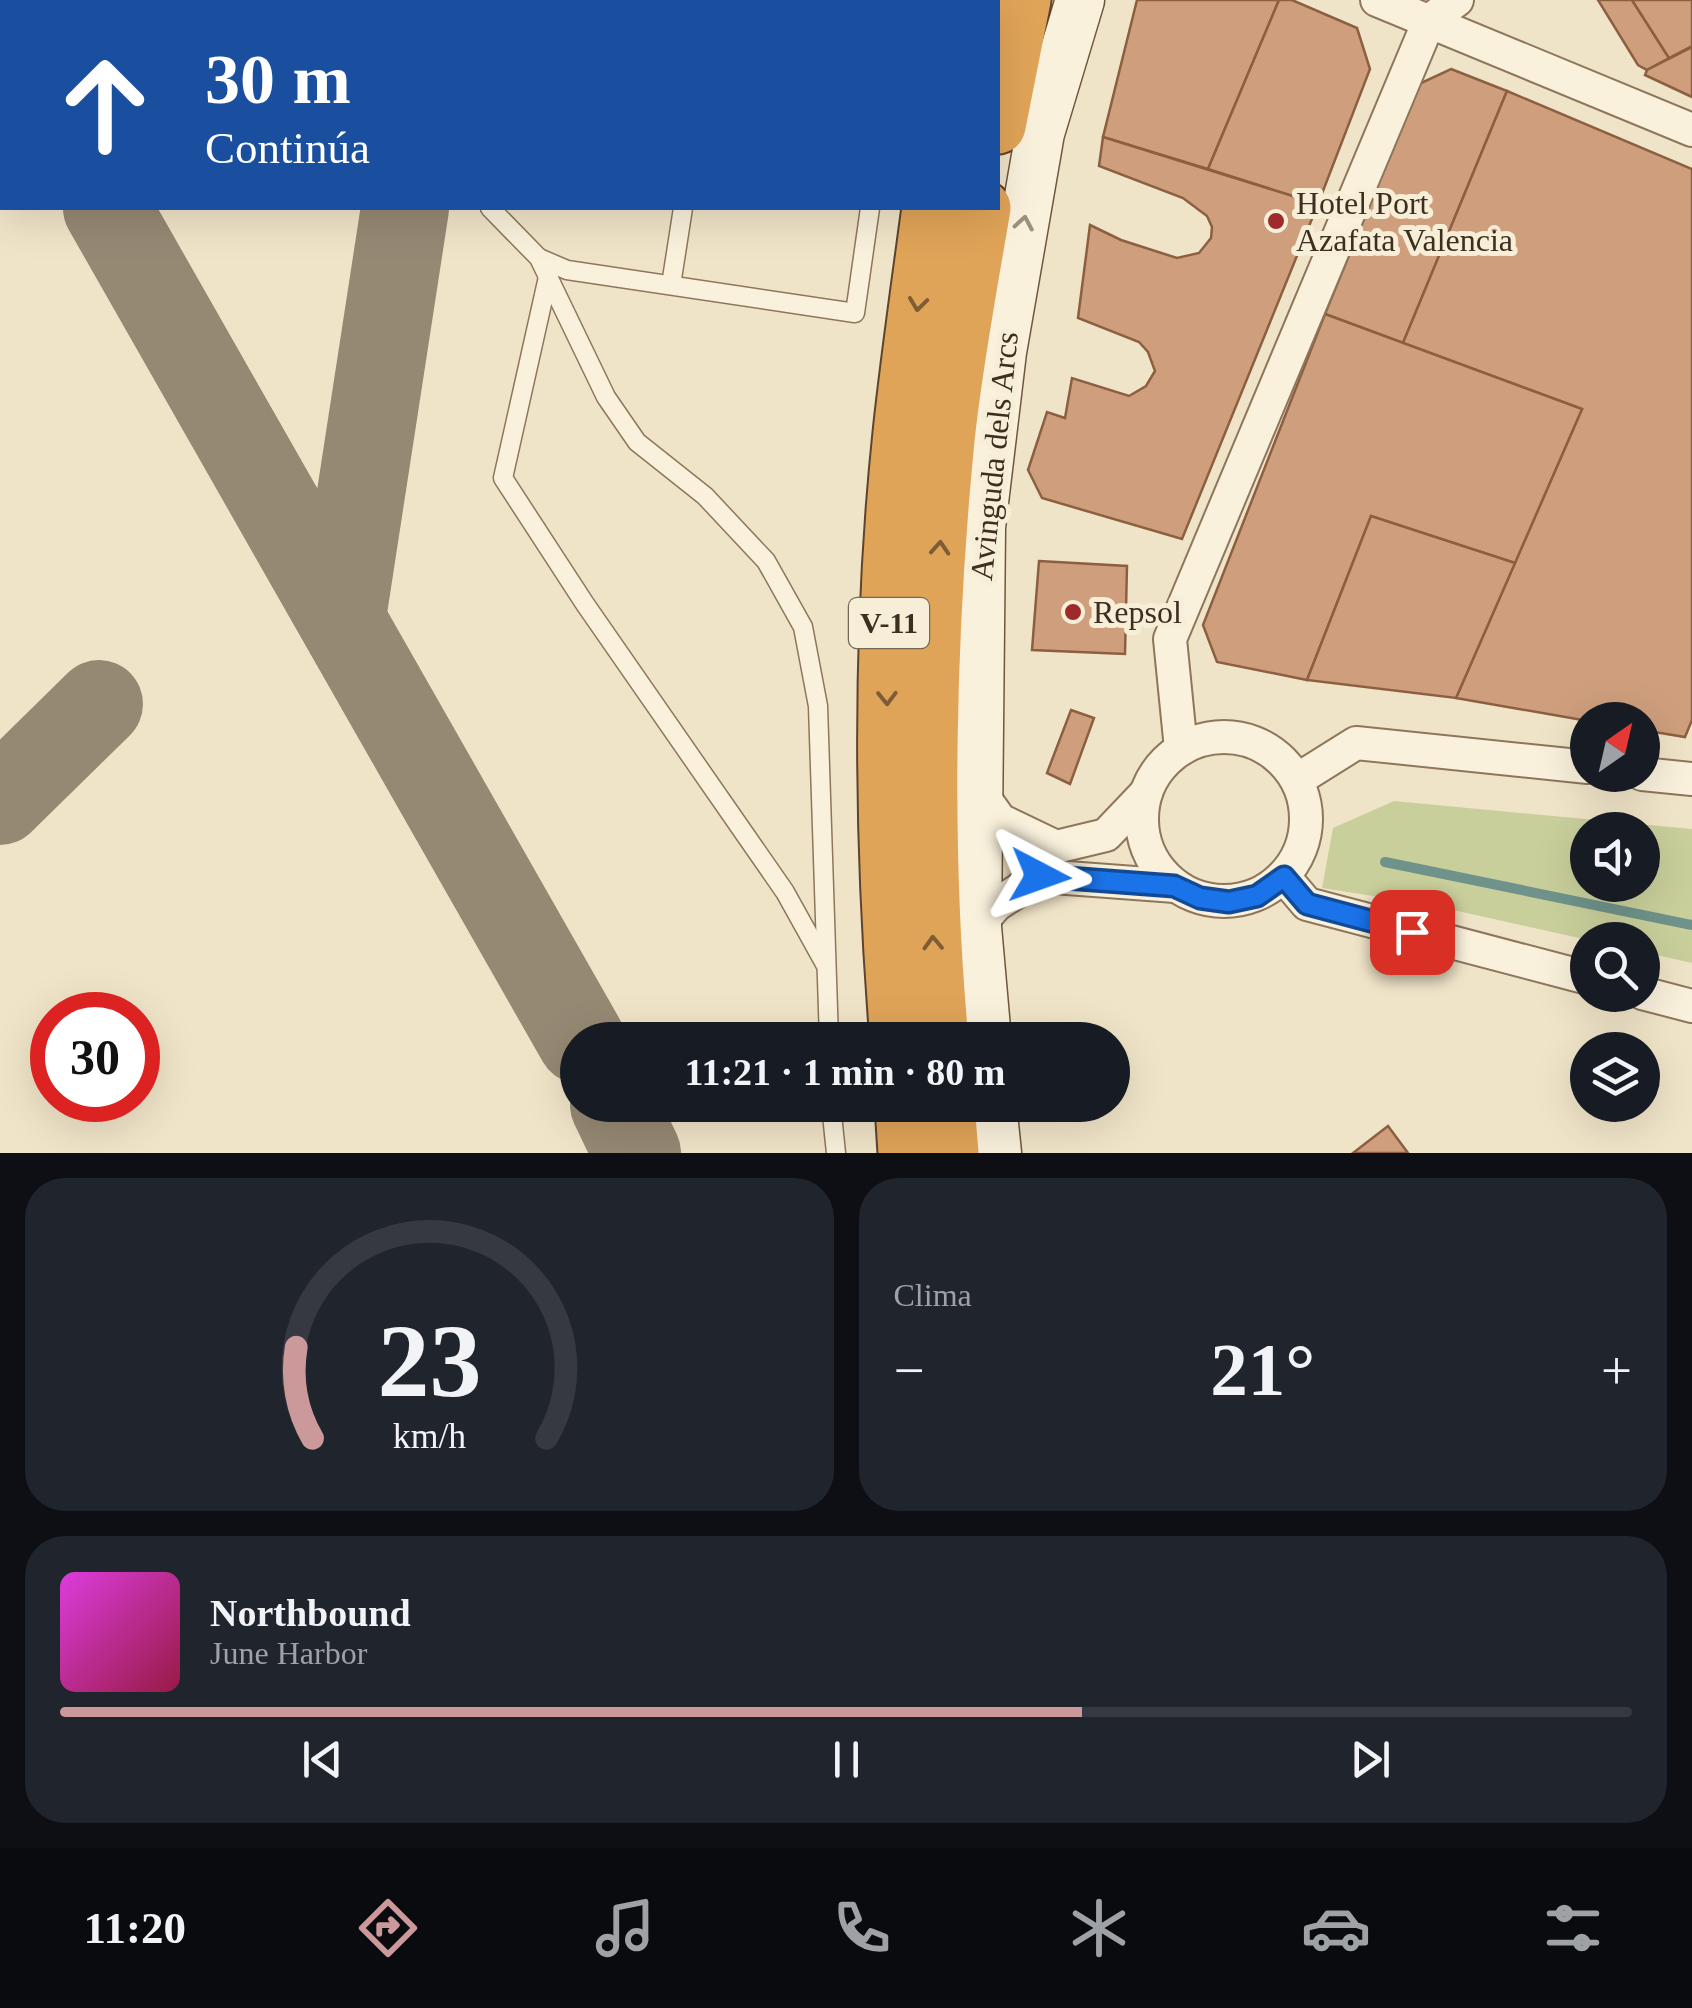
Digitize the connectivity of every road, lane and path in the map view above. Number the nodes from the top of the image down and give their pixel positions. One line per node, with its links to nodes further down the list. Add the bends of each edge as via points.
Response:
1 (1023, 0): 6 (highway)
2 (1080, 0): 17 (street, Avinguda dels Arcs, one-way to 2, via 1040,132)
3 (1376, 0): 5 (street)
4 (1458, 0): 5 (street)
5 (1430, 22): 7 (street); 18 (street, via 1170,640)
6 (1000, 116)
7 (1692, 130)
8 (492, 210): 14 (lane)
9 (683, 210): 16 (lane)
10 (870, 210): 16 (lane, via 855,313)
11 (964, 210): 33 (highway, V-11, one-way to 33, via 901,436 887,661)
12 (965, 210): 17 (highway)
13 (965, 210): 34 (highway, V-11, one-way to 13, via 932,944 932,673)
14 (539, 258): 15 (lane); 16 (lane, via 568,270)
15 (548, 277): 28 (lane, via 606,398 637,442 705,496 766,561 803,628 818,706); 28 (lane, via 503,478 785,892)
16 (672, 286)
17 (980, 527): 23 (street, Avinguda dels Arcs)
18 (1181, 749): 22 (street, via 1226,737 1254,742); 24 (street)
19 (1570, 766): 22 (street, via 1356,743)
20 (1660, 776): 21 (street)
21 (1692, 779)
22 (1297, 780): 25 (street, via 1307,825)
23 (978, 788): 24 (street, via 1000,820 1056,847 1106,835); 27 (street, Avinguda dels Arcs)
24 (1146, 793): 26 (street, via 1147,849)
25 (1284, 877): 26 (street, via 1257,896 1229,902); 29 (street, via 1307,904)
26 (1174, 886): 27 (street, via 1040,876 996,905)
27 (977, 927): 35 (street, Avinguda dels Arcs)
28 (827, 967): 32 (lane)
29 (1570, 973)
30 (1660, 998): 31 (street)
31 (1692, 1006)
32 (829, 1022)
33 (896, 1022)
34 (939, 1022)
35 (985, 1022)
36 (833, 1122): 40 (lane)
37 (903, 1122): 41 (highway)
38 (948, 1122): 42 (highway)
39 (994, 1122): 43 (street)
40 (836, 1153)
41 (906, 1153)
42 (951, 1153)
43 (997, 1153)

